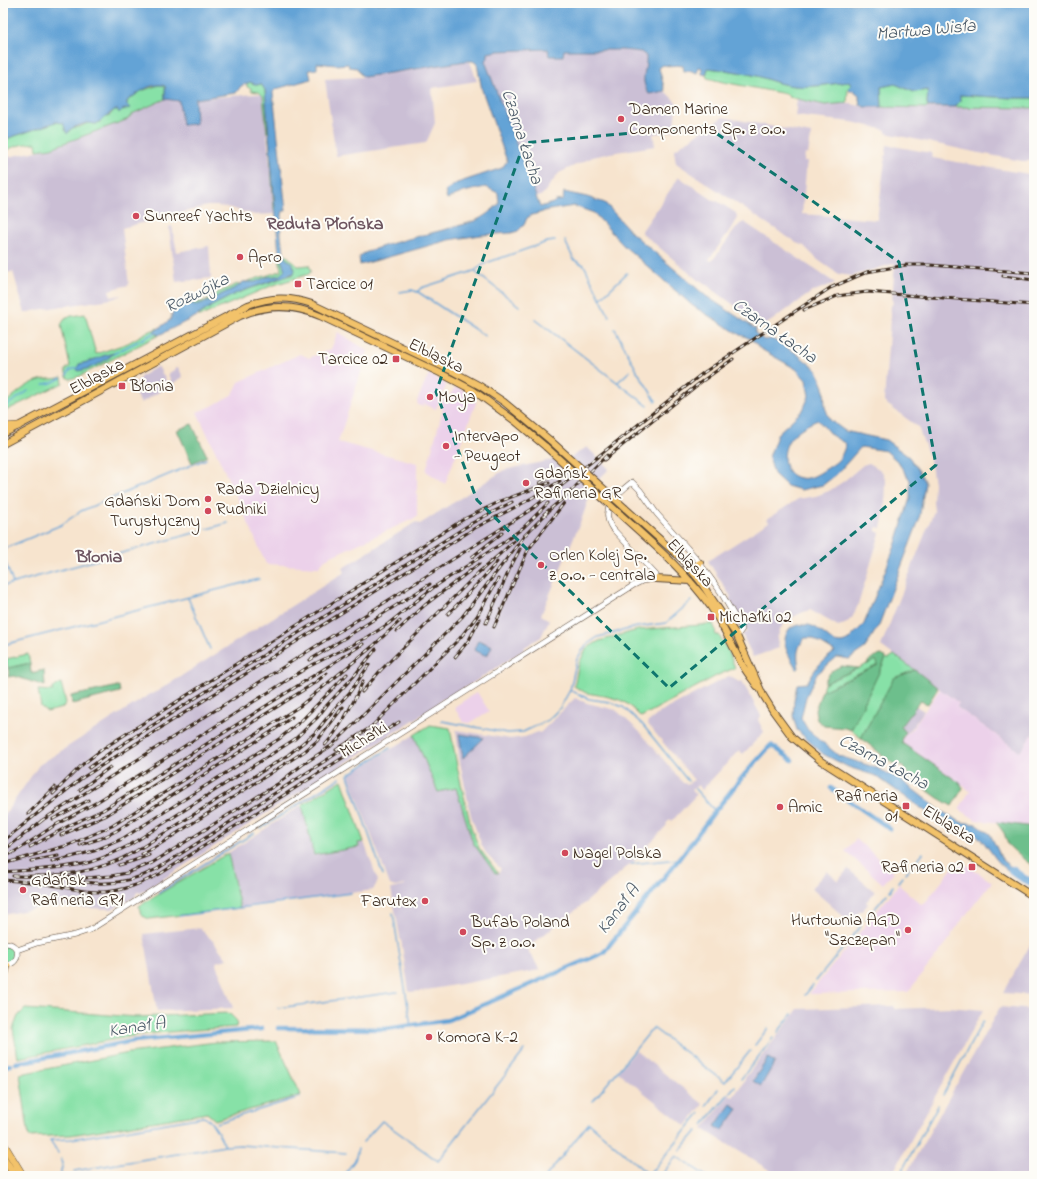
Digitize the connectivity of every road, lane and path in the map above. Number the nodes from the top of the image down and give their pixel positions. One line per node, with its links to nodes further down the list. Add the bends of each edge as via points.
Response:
1 (18, 426): 2 (highway); 3 (main road, Elbląska); 7 (main road, Elbląska, bridge, via 243,307 265,300 285,298 312,304 472,382 504,402 659,538)
2 (3, 427)
3 (3, 434)
4 (3, 444): 6 (main road, Elbląska, bridge, via 240,316 261,308 301,308 440,373 474,391 505,412)
5 (700, 563): 7 (main road); 8 (street, Elbląska, via 632,482 609,505 608,521 656,575); 11 (street, Elbląska, via 742,629)
6 (680, 569): 9 (main road); 10 (main road, Elbląska)
7 (690, 570): 11 (main road, Elbląska, via 709,593)
8 (656, 579): 9 (main road); 15 (street, Michałki, via 634,585 90,930)
9 (674, 580): 10 (main road)
10 (690, 581): 12 (main road, Elbląska, via 713,611 743,667)
11 (737, 636): 12 (main road, Elbląska)
12 (763, 696): 13 (main road, Elbląska, via 792,737 821,761)
13 (1034, 897)
14 (3, 943): 15 (street, via 12,944)
15 (17, 950): 16 (street, via 15,962)
16 (5, 965): 17 (highway)
17 (3, 982)
18 (3, 1143): 21 (highway)
19 (3, 1157): 20 (highway)
20 (15, 1176)
21 (24, 1176)

